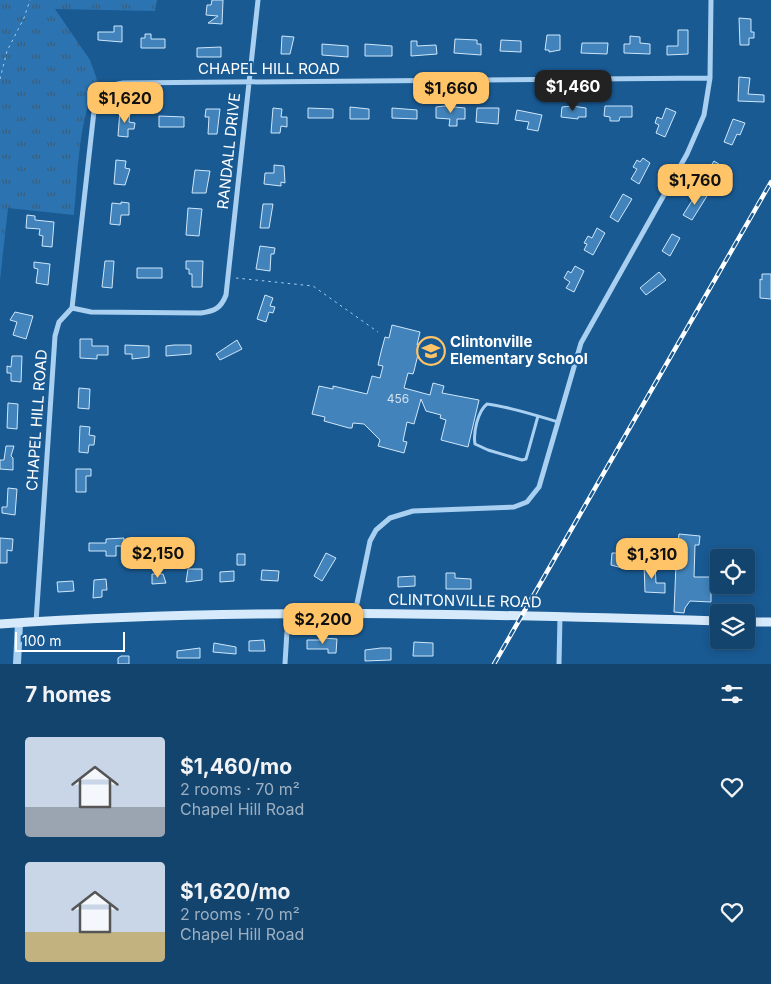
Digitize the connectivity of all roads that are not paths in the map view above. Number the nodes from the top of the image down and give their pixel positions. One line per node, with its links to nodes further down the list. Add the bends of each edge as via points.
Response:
1 (258, 0): 4 (street, RANDALL DRIVE)
2 (711, 0): 3 (street)
3 (710, 78): 4 (street, CHAPEL HILL ROAD); 7 (street, via 704,115 693,142 581,342)
4 (249, 82): 5 (street, CHAPEL HILL ROAD, via 123,83 100,91 95,102); 5 (street, RANDALL DRIVE, via 226,295 222,305 201,313 91,312)
5 (72, 308): 12 (street, CHAPEL HILL ROAD, via 59,322 55,336)
6 (538, 416): 6 (lane, via 487,404 482,408 475,444 526,459); 7 (lane)
7 (558, 422): 8 (street, via 539,487 527,502 505,509 408,512 380,525 366,550)
8 (355, 613): 9 (main road, CLINTONVILLE ROAD); 10 (main road, CLINTONVILLE ROAD)
9 (288, 614): 12 (main road, CLINTONVILLE ROAD); 18 (street)
10 (560, 616): 11 (main road, CLINTONVILLE ROAD); 19 (street)
11 (710, 621)
12 (36, 622): 15 (main road, CLINTONVILLE ROAD)
13 (755, 622): 14 (main road)
14 (771, 622)
15 (19, 623): 16 (main road, CLINTONVILLE ROAD); 17 (street)
16 (0, 624)
17 (17, 664)
18 (285, 664)
19 (559, 664)

